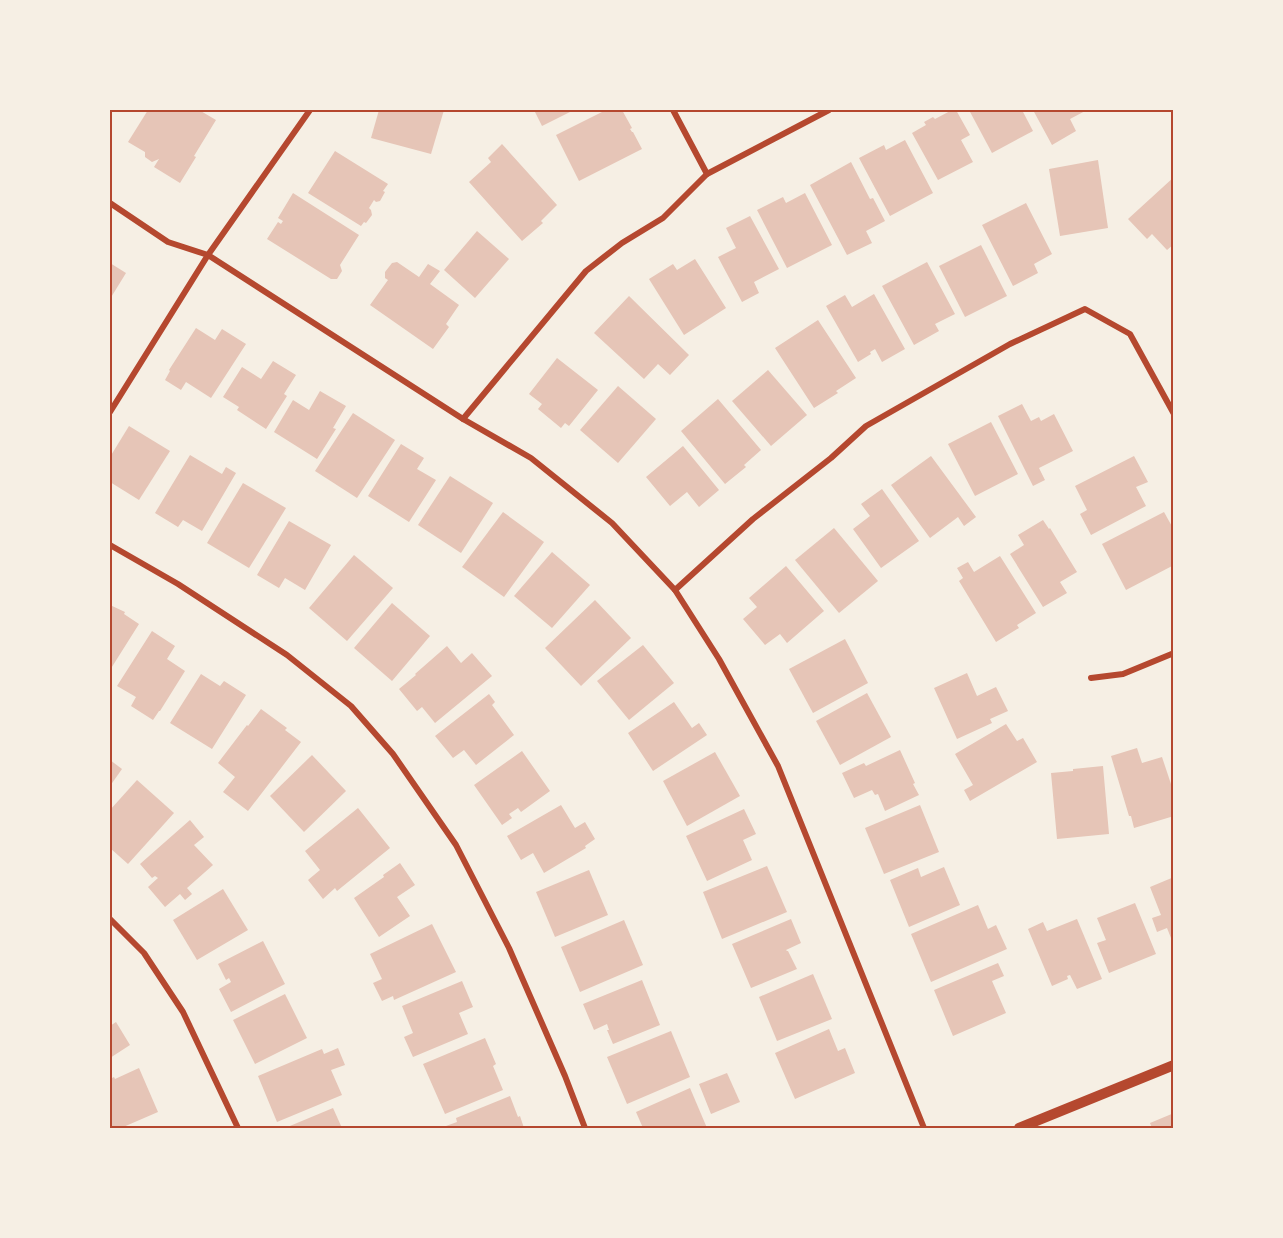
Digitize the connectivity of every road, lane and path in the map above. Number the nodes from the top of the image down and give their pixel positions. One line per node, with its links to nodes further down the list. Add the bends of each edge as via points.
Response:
1 (310, 110): 6 (street)
2 (673, 110): 4 (street)
3 (829, 110): 4 (street)
4 (707, 174): 9 (street, via 663,218 586,271)
5 (110, 203): 6 (street, via 168,242)
6 (208, 255): 7 (street); 9 (street)
7 (110, 412)
8 (1173, 414): 11 (street, via 1130,334 1085,309 1010,345 866,426 753,519)
9 (463, 419): 11 (street, via 531,458 612,523)
10 (110, 545): 17 (street, via 287,655 351,706 393,754 456,845 494,917)
11 (675, 590): 18 (street, via 719,659 778,766)
12 (1173, 653): 13 (street, via 1123,674)
13 (1091, 678)
14 (110, 919): 16 (street, via 144,953 183,1012)
15 (1173, 1065): 19 (street)
16 (238, 1128)
17 (585, 1128)
18 (924, 1128)
19 (1019, 1128)

